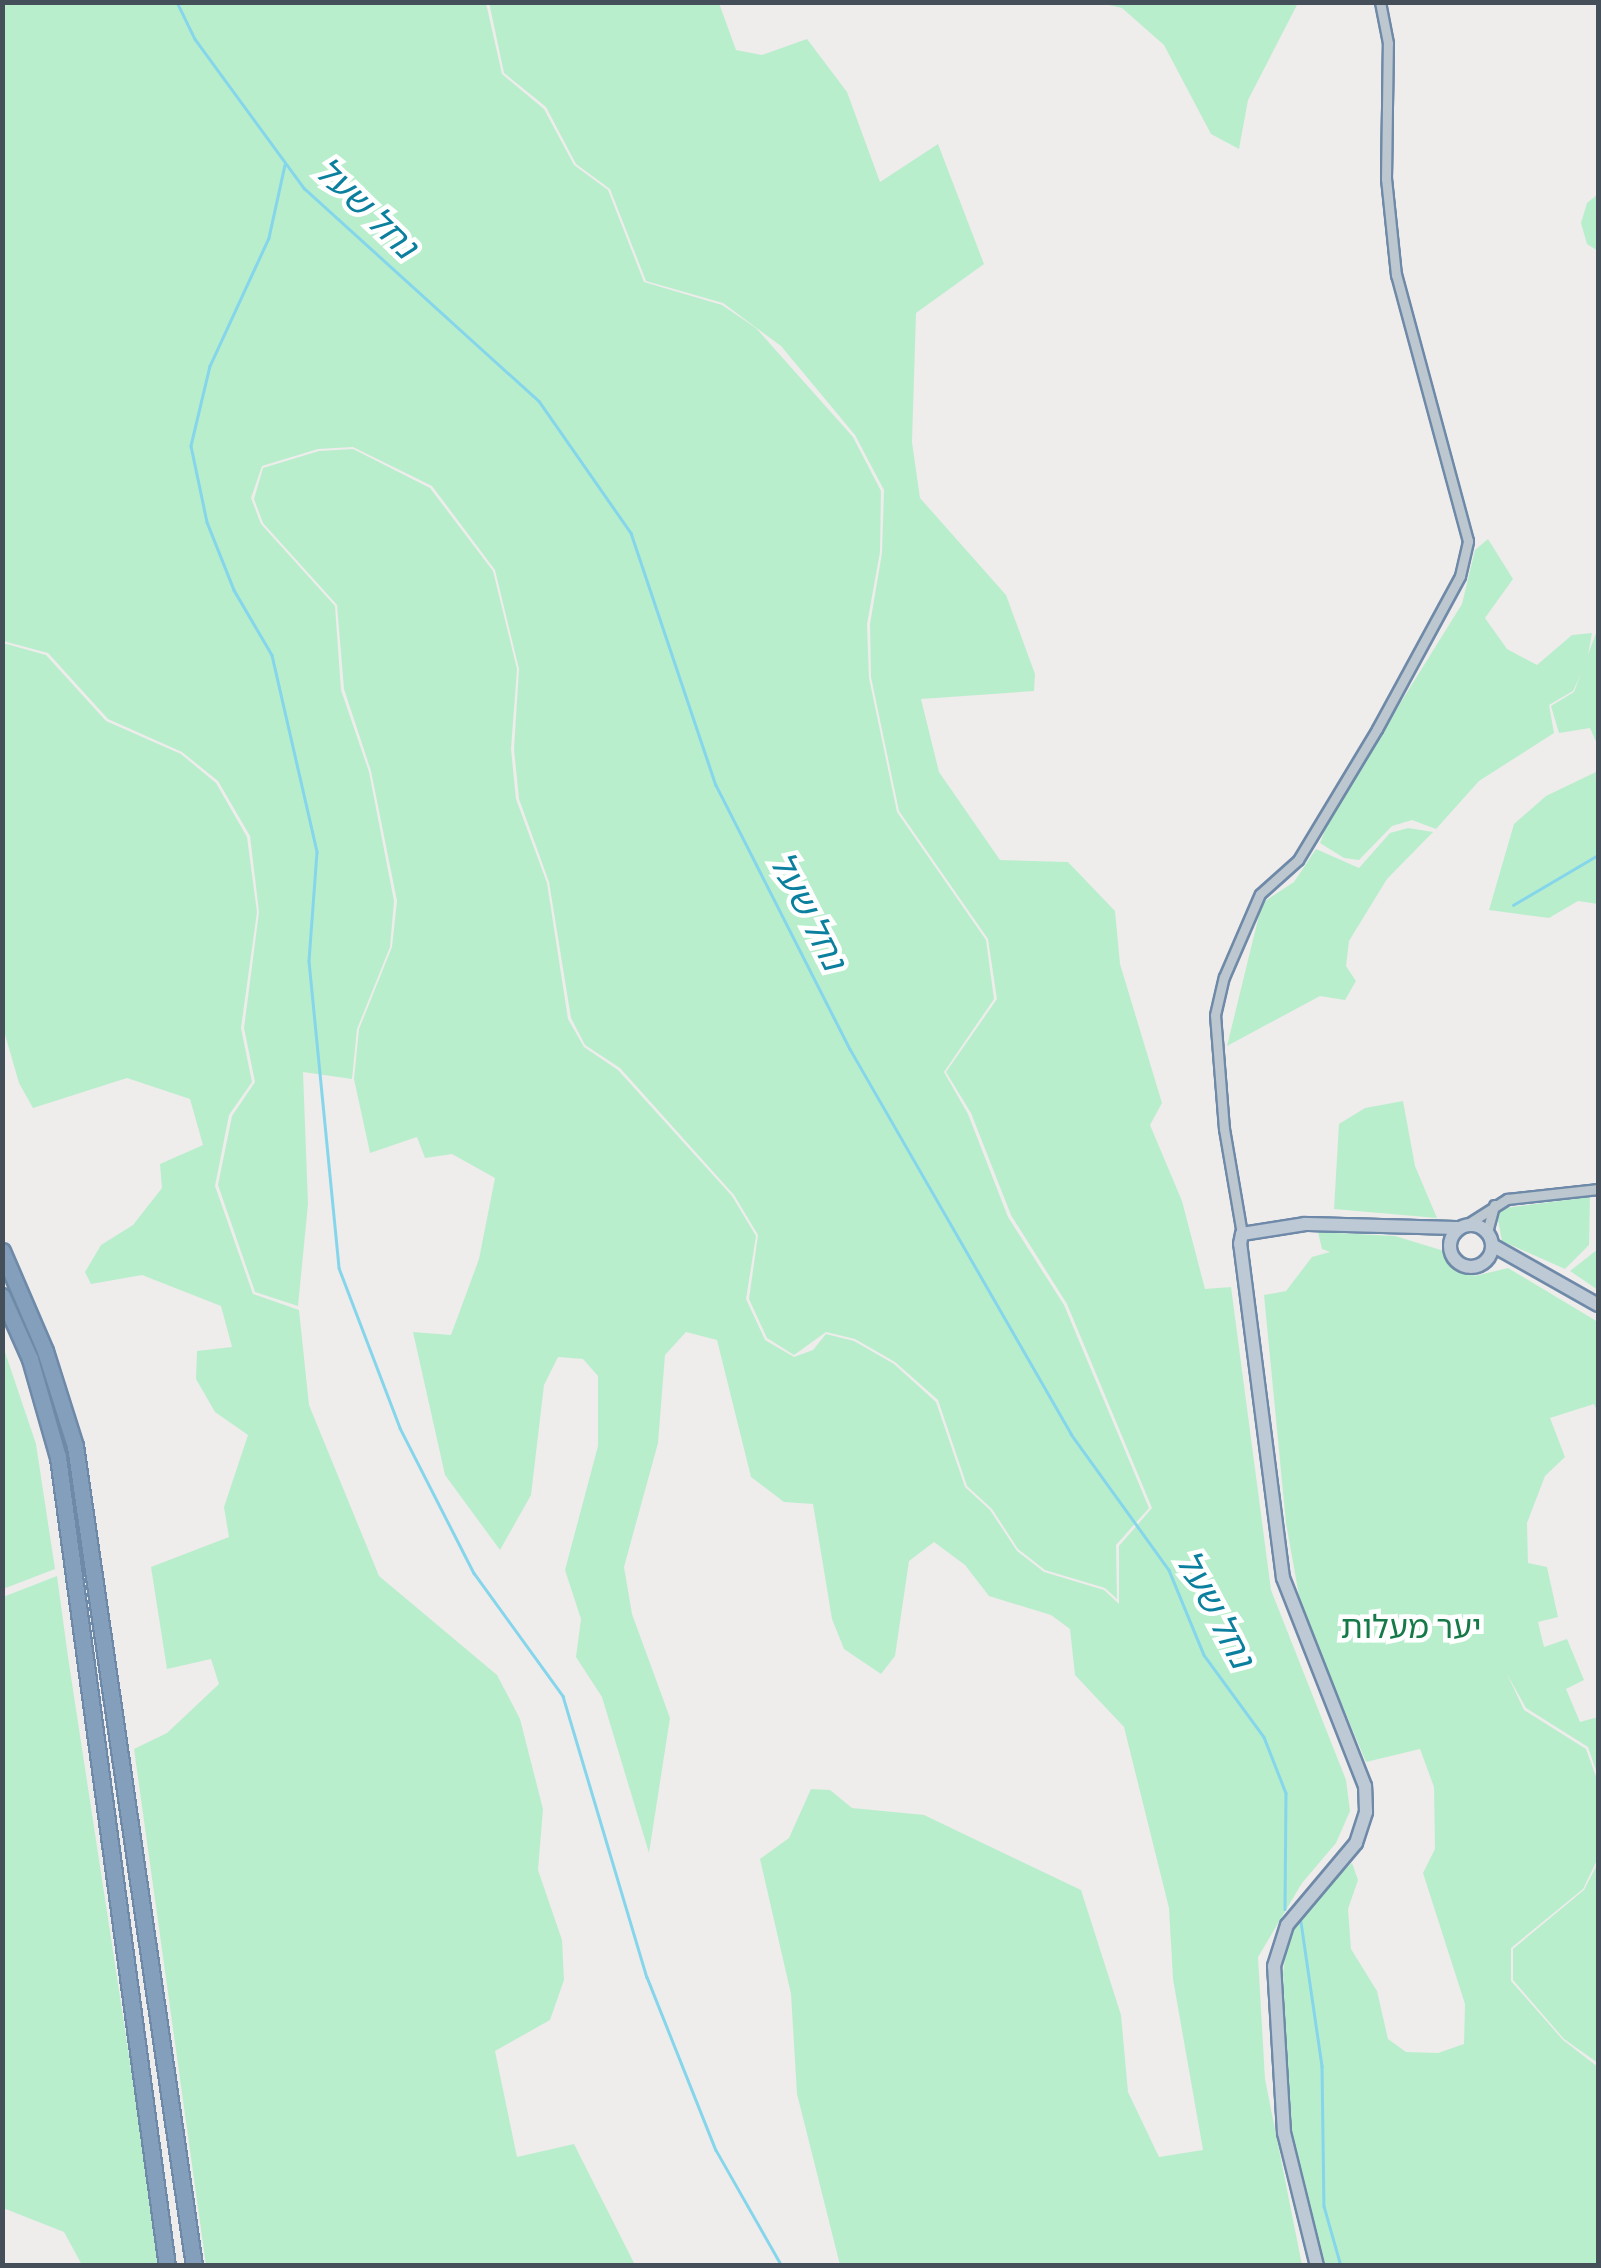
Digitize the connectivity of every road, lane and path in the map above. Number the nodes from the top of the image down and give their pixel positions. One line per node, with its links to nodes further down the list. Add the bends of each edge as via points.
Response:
1 (1380, 2): 6 (street, via 1388,43 1386,179 1396,275 1468,541 1460,576 1377,730 1298,860 1260,894 1224,977 1216,1030)
2 (1598, 1188): 3 (street)
3 (1496, 1203): 4 (street); 7 (street)
4 (1463, 1226): 5 (main road); 7 (main road); 9 (main road, via 1451,1238)
5 (1424, 1230): 6 (main road, via 1331,1223); 9 (main road)
6 (1242, 1234): 16 (main road, via 1283,1578 1365,1786 1366,1812 1356,1843 1286,1925 1274,1966 1284,2134)
7 (1490, 1238): 10 (main road); 11 (main road)
8 (2, 1251): 15 (highway, via 45,1351 75,1446)
9 (1451, 1254): 11 (main road, via 1470,1268)
10 (1518, 1260): 11 (main road); 13 (main road)
11 (1484, 1264)
12 (2, 1296): 14 (highway, via 30,1359 58,1457)
13 (1598, 1305)
14 (168, 2266)
15 (194, 2266)
16 (1317, 2266)

